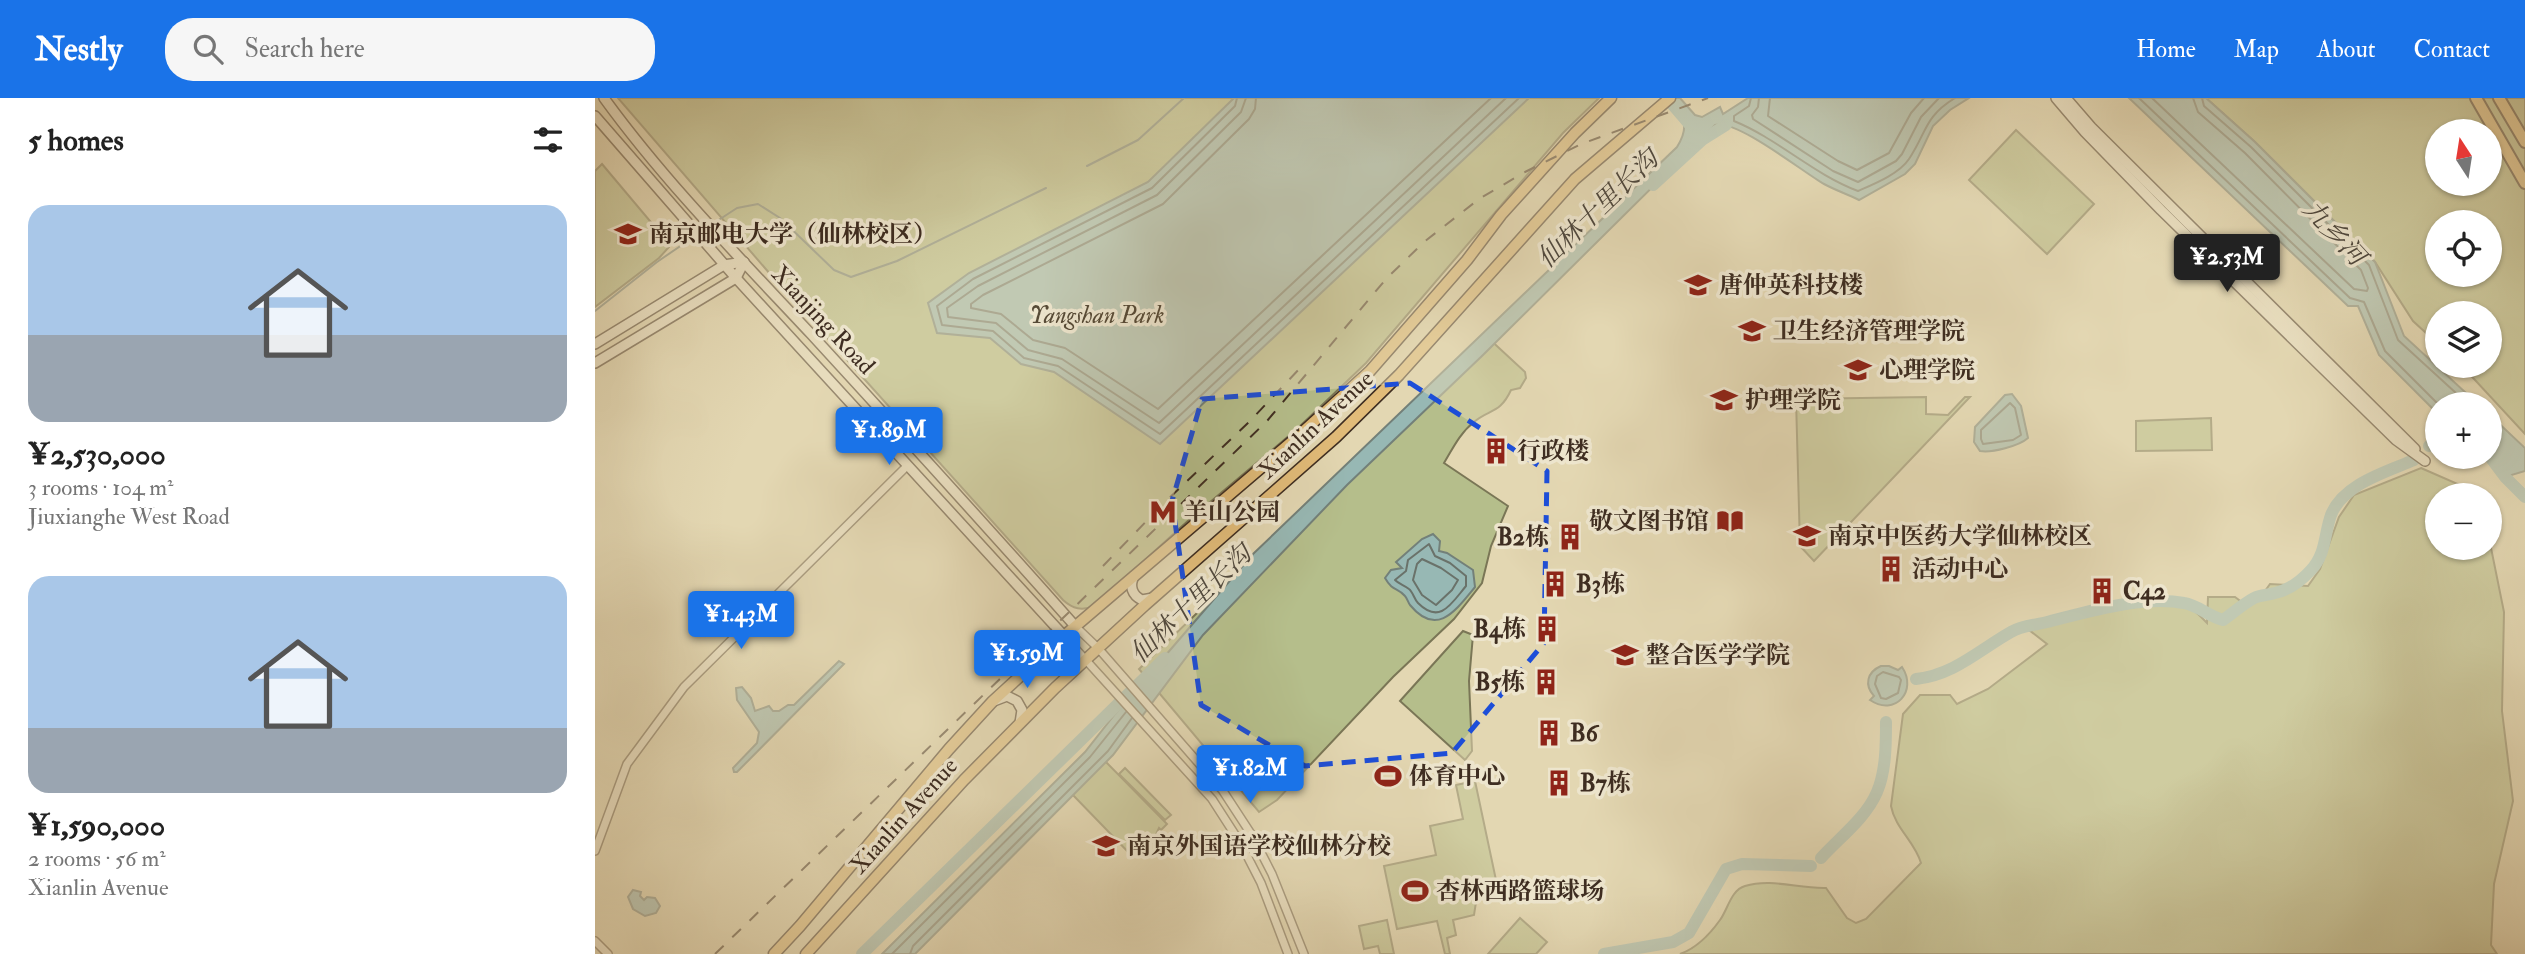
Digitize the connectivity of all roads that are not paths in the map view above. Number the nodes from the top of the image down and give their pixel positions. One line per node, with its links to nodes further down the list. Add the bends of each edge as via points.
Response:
1 (604, 98): 11 (main road, Xianjing Road)
2 (1611, 98): 17 (main road, Xianlin Avenue, via 1509,205 1370,371)
3 (1670, 98): 18 (main road, Xianlin Avenue, via 1575,179 1399,375 1336,437)
4 (2056, 98): 5 (main road, via 2161,210 2396,440 2425,461)
5 (2066, 98)
6 (2476, 98): 10 (highway)
7 (2499, 98): 9 (highway)
8 (595, 116): 12 (main road, Xianjing Road)
9 (2525, 142)
10 (2525, 183)
11 (744, 262): 12 (main road); 13 (main road); 19 (main road, Xianjing Road)
12 (724, 265): 13 (main road, Xianjing Road); 14 (main road)
13 (736, 278): 15 (main road); 16 (main road, Xianjing Road)
14 (595, 344)
15 (595, 363)
16 (907, 466): 20 (main road, Xianjing Road); 25 (street, via 684,687 628,764)
17 (1134, 576): 18 (main road, via 1133,593 1142,600); 19 (main road, Xianlin Avenue)
18 (1153, 598): 21 (main road, Xianlin Avenue)
19 (1075, 626): 20 (main road, Xianlin Avenue); 21 (street)
20 (1064, 636): 22 (street); 23 (main road, Xianlin Avenue)
21 (1098, 648): 22 (main road, Xianlin Avenue); 31 (street, via 1216,782 1238,814 1272,874)
22 (1086, 657): 24 (main road, Xianlin Avenue); 30 (street, via 1212,799 1261,883)
23 (993, 701): 24 (main road, via 1003,696 1017,701 1023,714); 28 (main road, Xianlin Avenue)
24 (1019, 724): 29 (main road, Xianlin Avenue)
25 (595, 851)
26 (595, 941): 27 (street)
27 (608, 954)
28 (774, 954)
29 (806, 954)
30 (1288, 954)
31 (1304, 954)

